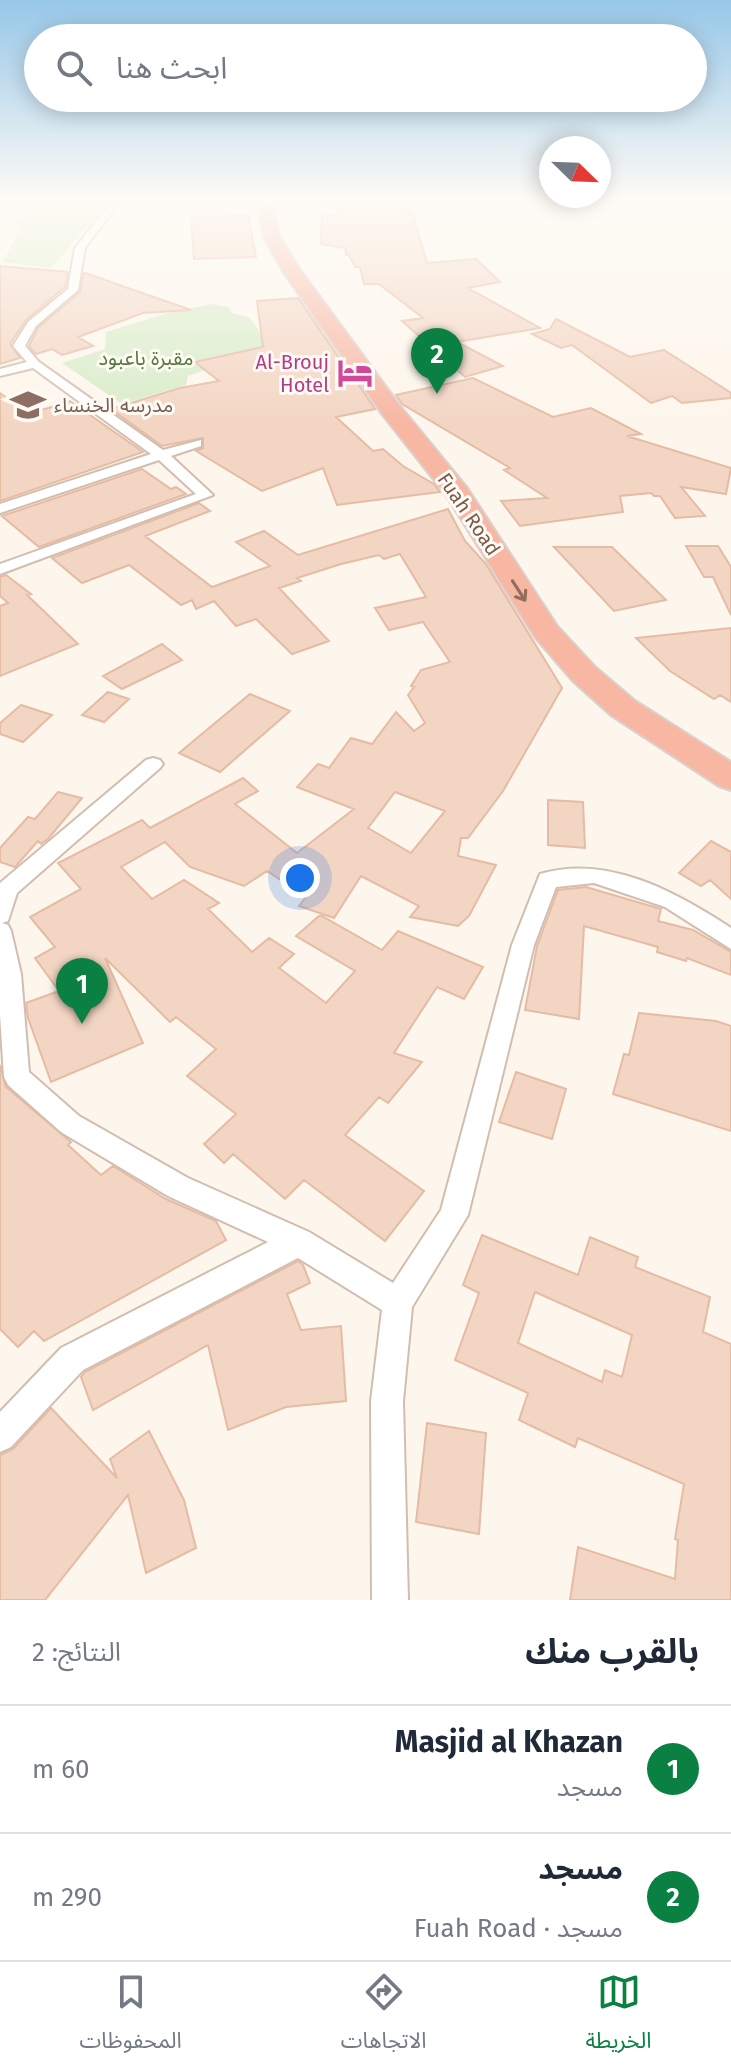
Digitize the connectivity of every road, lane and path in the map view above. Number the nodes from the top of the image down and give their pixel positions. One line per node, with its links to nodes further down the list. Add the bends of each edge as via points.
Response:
1 (77, 275): 4 (street, via 73,290 24,334 19,346)
2 (295, 275): 10 (highway, Fuah Road, one-way to 10, via 391,410)
3 (307, 275): 10 (highway, Fuah Road, via 475,491)
4 (35, 364): 5 (street); 7 (street)
5 (0, 373)
6 (196, 443): 7 (street)
7 (162, 455): 8 (street); 9 (street, via 206,495)
8 (0, 509)
9 (0, 569)
10 (558, 626): 11 (highway, Fuah Road); 13 (highway, Fuah Road, via 584,674 623,708)
11 (731, 758)
12 (153, 764): 14 (street, via 7,889)
13 (731, 778)
14 (0, 915)
15 (0, 931): 17 (street, via 17,1077 70,1124 178,1187)
16 (731, 940): 18 (street, via 673,901 595,875 548,880 523,945 454,1215)
17 (299, 1242): 18 (street); 19 (street, via 72,1359)
18 (398, 1303): 20 (street, via 387,1401)
19 (0, 1436)
20 (390, 1600)

